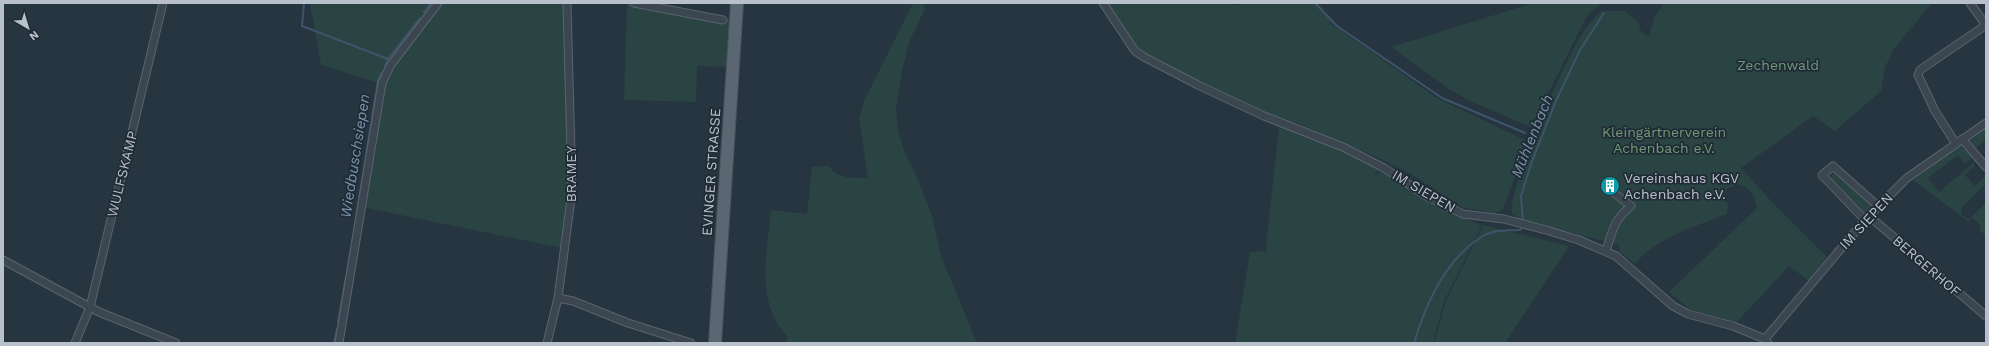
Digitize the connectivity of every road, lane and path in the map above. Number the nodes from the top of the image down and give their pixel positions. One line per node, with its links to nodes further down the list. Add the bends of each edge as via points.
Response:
1 (163, 3): 19 (street, WULFSKAMP)
2 (438, 3): 24 (street, via 390,66 382,83)
3 (567, 3): 18 (street, BRAMEY, via 572,190)
4 (634, 3): 8 (street)
5 (737, 3): 27 (main road, EVINGER STRASSE)
6 (1103, 3): 16 (street, IM SIEPEN, via 1135,50 1144,57 1264,116 1343,147 1384,168 1428,197 1463,214 1528,225)
7 (1970, 3): 9 (street)
8 (723, 20)
9 (1986, 25): 11 (street, via 1920,70 1918,75 1935,111)
10 (1986, 123): 11 (street, IM SIEPEN)
11 (1959, 141): 12 (street); 14 (street, IM SIEPEN, via 1907,178)
12 (1986, 167)
13 (1614, 193): 16 (street, via 1631,206 1615,222)
14 (1879, 207): 15 (street, IM SIEPEN); 15 (street, BERGERHOF, via 1833,166 1822,175)
15 (1867, 218): 20 (street, BERGERHOF); 21 (street, IM SIEPEN)
16 (1606, 251): 21 (street, IM SIEPEN, via 1631,267 1673,306 1688,314 1734,326)
17 (3, 260): 19 (street)
18 (558, 298): 25 (street, BRAMEY); 26 (street, via 573,300 635,325)
19 (90, 307): 22 (street, WULFSKAMP); 23 (street)
20 (1986, 316)
21 (1767, 341)
22 (75, 343)
23 (176, 343)
24 (339, 343)
25 (547, 343)
26 (691, 343)
27 (714, 343)

